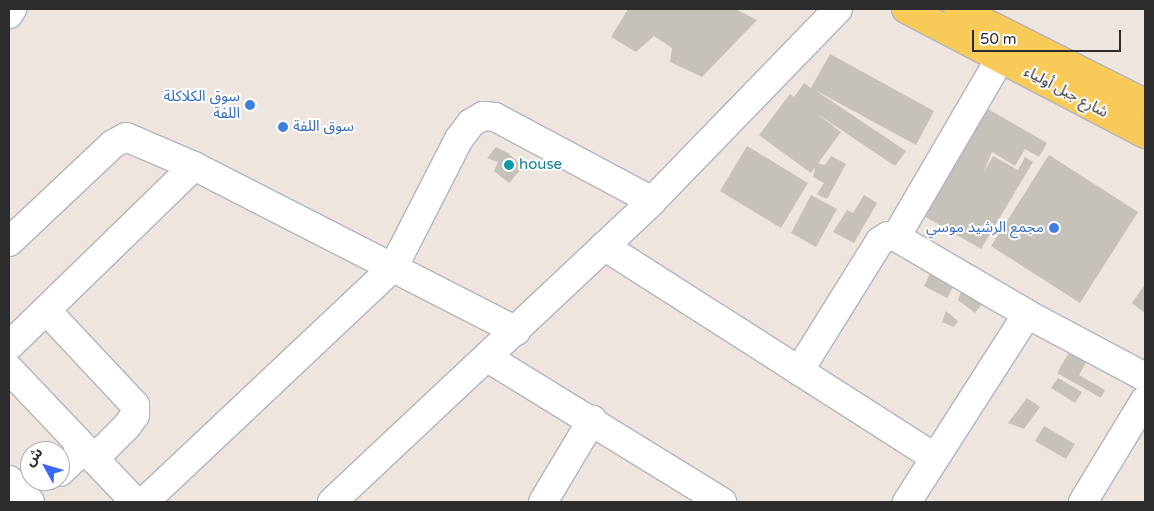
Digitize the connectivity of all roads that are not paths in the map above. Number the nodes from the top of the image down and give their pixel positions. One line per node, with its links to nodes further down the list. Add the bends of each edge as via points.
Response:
1 (12, 9): 5 (street)
2 (838, 9): 10 (street)
3 (906, 9): 6 (main road, شارع جبل أولياء)
4 (958, 9): 7 (main road, شارع جبل أولياء)
5 (9, 14)
6 (1001, 58): 8 (main road, شارع جبل أولياء); 11 (street)
7 (1145, 103)
8 (1145, 134)
9 (194, 166): 12 (street, via 126,137 113,144); 14 (street); 15 (street)
10 (652, 201): 13 (street); 14 (street, via 495,117 482,116 470,123 459,140)
11 (896, 237): 16 (street); 21 (street, via 888,236 880,241)
12 (9, 242)
13 (604, 246): 17 (street); 21 (street)
14 (394, 266): 17 (street); 32 (street)
15 (46, 310): 18 (street); 25 (street, via 135,404 135,415 127,426)
16 (1027, 314): 22 (street); 26 (street)
17 (516, 331): 19 (street)
18 (9, 346)
19 (488, 358): 24 (street); 33 (street)
20 (9, 369): 25 (street)
21 (799, 371): 26 (street)
22 (1145, 377)
23 (1145, 400): 37 (street)
24 (592, 420): 34 (street); 35 (street)
25 (89, 454): 27 (street); 31 (street)
26 (935, 458): 36 (street)
27 (70, 466)
28 (9, 480): 30 (street)
29 (40, 491): 30 (street)
30 (29, 502)
31 (135, 502)
32 (144, 502)
33 (332, 502)
34 (543, 502)
35 (722, 502)
36 (907, 502)
37 (1083, 502)

